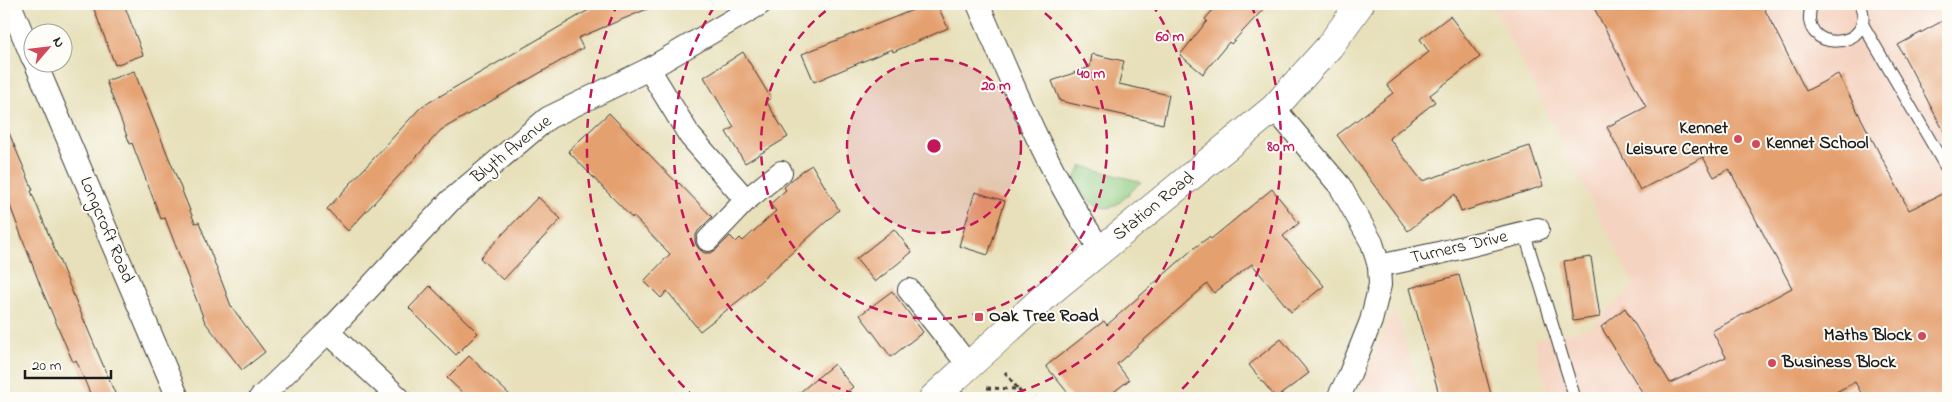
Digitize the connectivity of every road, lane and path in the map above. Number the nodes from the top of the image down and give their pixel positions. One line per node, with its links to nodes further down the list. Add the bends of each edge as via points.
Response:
1 (10, 4): 8 (street)
2 (760, 4): 9 (street, Blyth Avenue)
3 (978, 4): 17 (street, via 1030,123)
4 (1360, 4): 11 (street, Station Road, via 1329,47)
5 (1812, 4): 7 (lane, via 1809,20 1812,28 1826,40 1843,42 1858,31)
6 (1860, 4): 7 (lane)
7 (1862, 23): 12 (lane)
8 (22, 33)
9 (649, 69): 14 (street, via 690,136); 20 (street, Blyth Avenue, via 548,118 450,201)
10 (39, 72): 24 (street, Longcroft Road)
11 (1274, 108): 17 (street, Station Road); 18 (street, via 1340,186 1372,243)
12 (1948, 171)
13 (781, 172): 14 (street)
14 (746, 200): 16 (street)
15 (1531, 231): 18 (street, Turners Drive); 30 (lane)
16 (708, 240)
17 (1100, 250): 22 (street, Station Road, via 1025,314)
18 (1379, 266): 29 (street, via 1380,285 1371,322)
19 (909, 290): 22 (street)
20 (328, 332): 25 (street); 26 (street)
21 (1002, 368): 23 (path)
22 (975, 377): 23 (path); 27 (street, Station Road)
23 (1018, 389): 28 (path)
24 (178, 398)
25 (260, 398)
26 (399, 398)
27 (934, 398)
28 (1025, 398)
29 (1338, 398)
30 (1575, 398)

